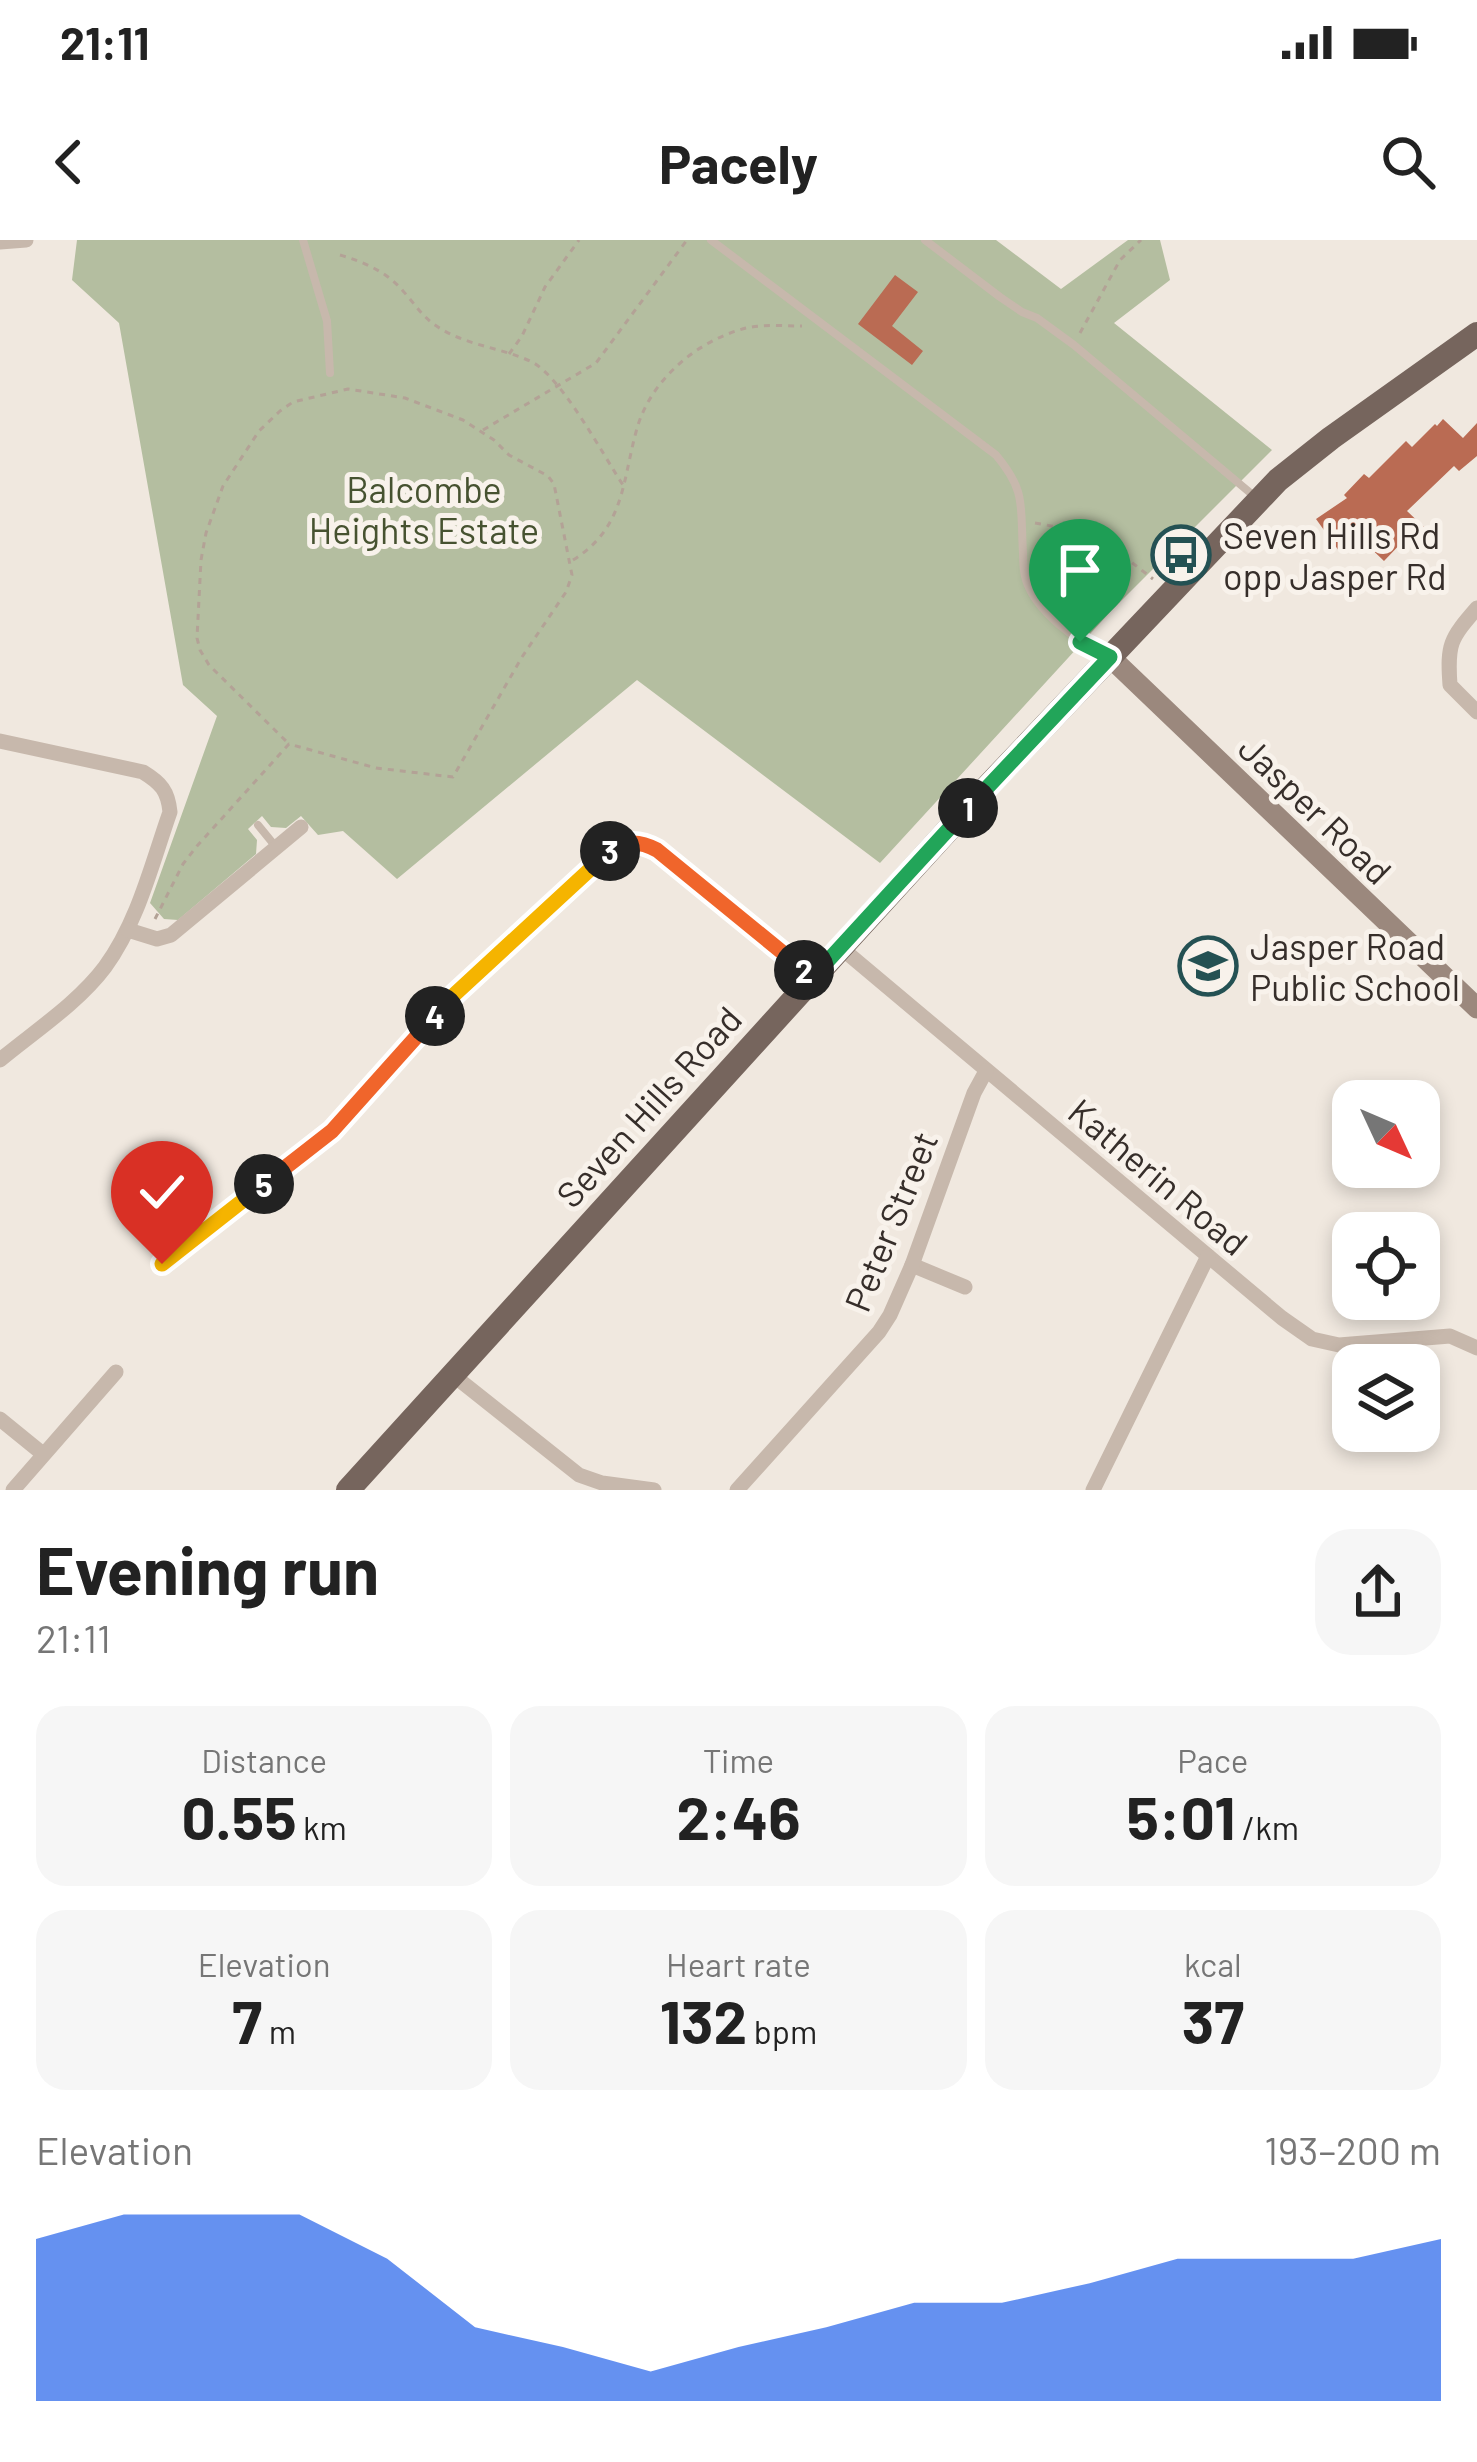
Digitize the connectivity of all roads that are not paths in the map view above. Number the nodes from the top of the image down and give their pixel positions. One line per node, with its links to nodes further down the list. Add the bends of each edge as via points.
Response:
1 (26, 240): 5 (street)
2 (303, 240): 7 (lane, via 327,321)
3 (711, 240): 10 (lane, via 996,454 1020,494 1026,580 1037,601 1080,642)
4 (925, 240): 8 (lane, via 1074,345)
5 (0, 242)
6 (1477, 334): 8 (main road, Seven Hills Road, via 1330,438)
7 (330, 374)
8 (1259, 500): 10 (main road, Seven Hills Road)
9 (1477, 608): 11 (street, via 1448,654 1450,685)
10 (1110, 657): 17 (main road, Seven Hills Road); 19 (street, Jasper Road)
11 (1477, 712)
12 (0, 741): 16 (street, via 143,772 168,793 170,812)
13 (258, 825): 15 (lane)
14 (301, 827): 15 (street)
15 (276, 848): 16 (street, via 182,929 157,939)
16 (128, 930): 20 (street, via 89,985)
17 (840, 947): 18 (main road, Seven Hills Road); 21 (street, Katherin Road)
18 (813, 977): 23 (street, via 657,850 642,842 614,848 455,994 332,1131); 28 (main road, Seven Hills Road)
19 (1477, 1008)
20 (0, 1060)
21 (986, 1070): 22 (street, Katherin Road); 24 (street, Peter Street)
22 (1208, 1256): 26 (street, Katherin Road, via 1312,1339 1339,1345 1450,1336); 35 (street)
23 (162, 1264)
24 (911, 1265): 25 (street); 34 (street, Peter Street, via 879,1332)
25 (965, 1287)
26 (1477, 1348)
27 (116, 1372): 30 (street)
28 (453, 1376): 32 (main road, Seven Hills Road); 33 (street, via 579,1475)
29 (0, 1419): 30 (street)
30 (43, 1454): 31 (street)
31 (14, 1490)
32 (348, 1490)
33 (654, 1490)
34 (737, 1490)
35 (1093, 1490)

